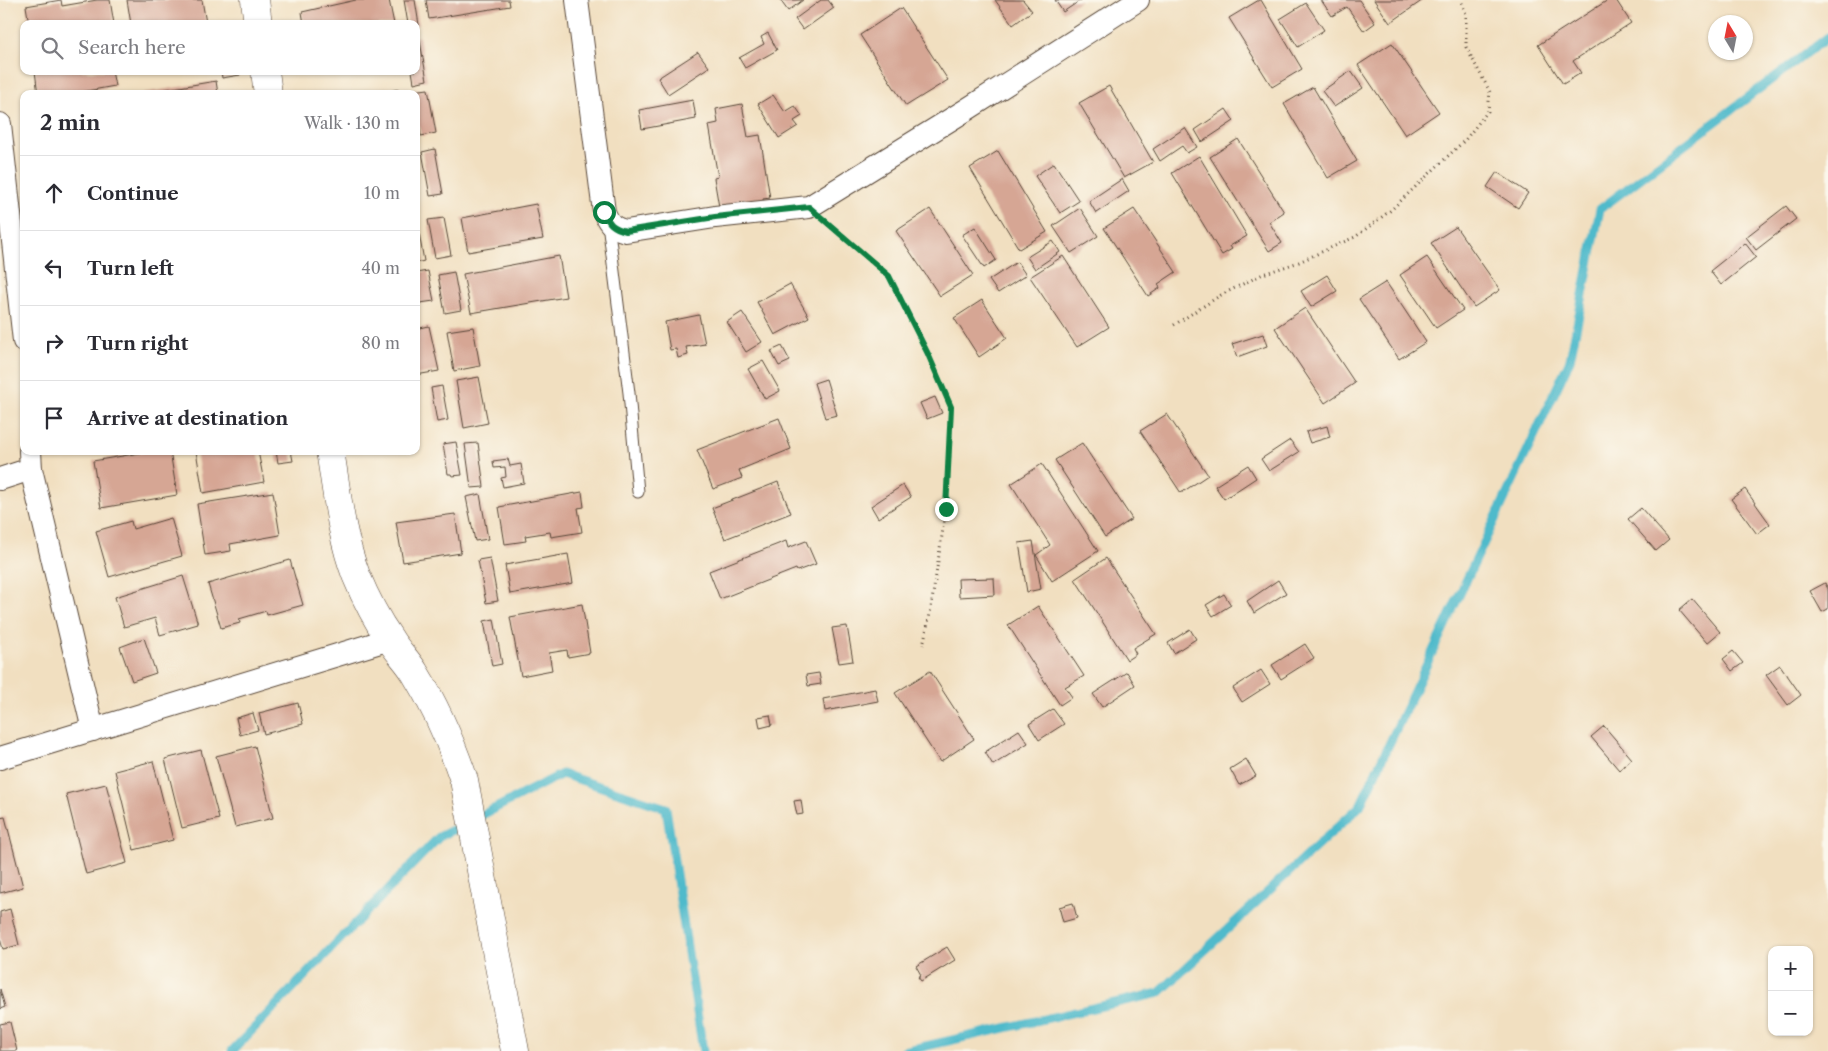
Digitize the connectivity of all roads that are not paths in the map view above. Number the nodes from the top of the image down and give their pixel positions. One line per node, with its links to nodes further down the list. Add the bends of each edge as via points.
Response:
1 (255, 0): 4 (street)
2 (577, 0): 8 (street)
3 (1138, 0): 8 (street, via 809,207 626,231)
4 (258, 20)
5 (266, 75): 6 (street)
6 (267, 90)
7 (0, 124): 9 (street)
8 (608, 223): 13 (lane, via 630,393)
9 (20, 305)
10 (331, 455): 14 (street, via 345,538 355,573)
11 (31, 460): 12 (street); 15 (street)
12 (0, 479)
13 (638, 492)
14 (390, 639): 15 (street); 17 (street, via 432,700 464,780)
15 (93, 730): 16 (street)
16 (0, 758)
17 (514, 1051)

